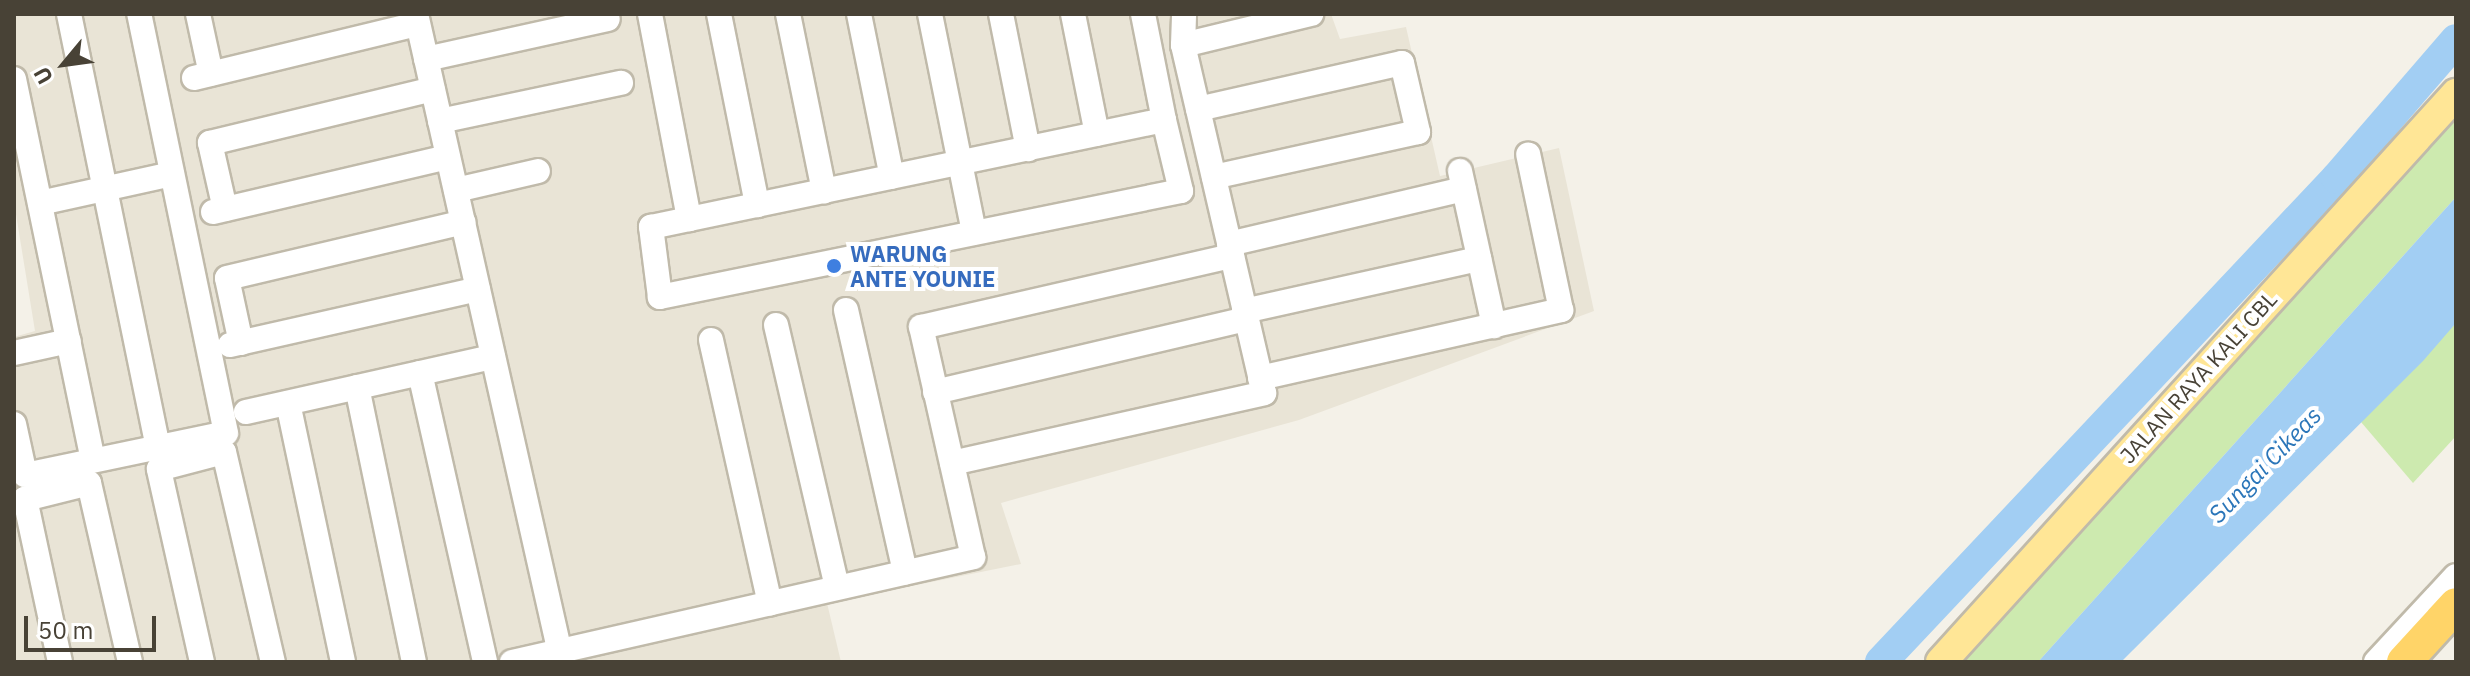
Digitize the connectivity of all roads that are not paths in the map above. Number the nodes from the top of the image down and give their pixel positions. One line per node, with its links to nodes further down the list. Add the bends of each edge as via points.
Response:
1 (69, 14): 34 (street)
2 (139, 14): 31 (street)
3 (198, 14): 14 (street, via 203,76)
4 (650, 14): 39 (street)
5 (719, 14): 38 (street)
6 (788, 14): 36 (street)
7 (859, 14): 32 (street)
8 (930, 14): 29 (street)
9 (1001, 14): 26 (street)
10 (1073, 14): 25 (street)
11 (1143, 14): 23 (street)
12 (1184, 14): 16 (street)
13 (1311, 14): 16 (street)
14 (417, 19): 17 (street)
15 (608, 19): 17 (street)
16 (1183, 45): 22 (street)
17 (426, 59): 20 (street)
18 (14, 79): 37 (street)
19 (621, 83): 24 (street)
20 (433, 89): 24 (street); 28 (street, via 210,143 219,211)
21 (2456, 94): 77 (main road, JALAN RAYA KALI CBL)
22 (1198, 109): 33 (street); 33 (street, via 1402,63 1409,91 1418,132)
23 (1164, 120): 25 (street); 41 (street, via 1181,191)
24 (440, 121): 28 (street)
25 (1097, 134): 26 (street)
26 (1028, 149): 29 (street)
27 (1528, 154): 48 (street, via 1561,310)
28 (448, 157): 35 (street)
29 (959, 163): 32 (street); 41 (street)
30 (538, 171): 35 (street)
31 (172, 174): 34 (street); 60 (street, via 226,433)
32 (892, 177): 36 (street)
33 (1214, 177): 42 (street)
34 (105, 189): 37 (street); 60 (street)
35 (456, 190): 40 (street)
36 (824, 191): 38 (street)
37 (40, 203): 50 (street)
38 (757, 205): 39 (street)
39 (689, 219): 41 (street, via 651,227 660,297)
40 (463, 222): 44 (street); 44 (street, via 227,278 235,344)
41 (974, 233)
42 (1230, 250): 43 (street, via 1462,180); 46 (street); 56 (street, via 921,327)
43 (1479, 259): 46 (street); 48 (street)
44 (478, 289): 52 (street)
45 (846, 310): 63 (street)
46 (1245, 315): 54 (street); 56 (street)
47 (776, 325): 65 (street)
48 (1494, 326): 54 (street)
49 (711, 340): 66 (street)
50 (69, 341): 51 (street); 61 (street)
51 (14, 353)
52 (493, 357): 53 (street); 68 (street)
53 (420, 373): 55 (street); 75 (street)
54 (1260, 378): 62 (street, via 1264,393)
55 (357, 387): 57 (street); 74 (street)
56 (935, 392): 62 (street)
57 (288, 403): 58 (street); 73 (street)
58 (246, 412)
59 (14, 424): 61 (street, via 25,475)
60 (158, 446): 61 (street)
61 (93, 460)
62 (952, 463): 63 (street, via 973,557)
63 (905, 572): 65 (street)
64 (2456, 576): 78 (street)
65 (837, 587): 66 (street)
66 (770, 603): 68 (street)
67 (2456, 605): 79 (highway)
68 (561, 656): 76 (street)
69 (60, 662): 70 (street, via 25,499 89,483)
70 (130, 662)
71 (202, 662): 72 (street, via 159,469 224,452)
72 (273, 662)
73 (343, 662)
74 (414, 662)
75 (485, 662)
76 (512, 662)
77 (1941, 662)
78 (2376, 662)
79 (2404, 662)

